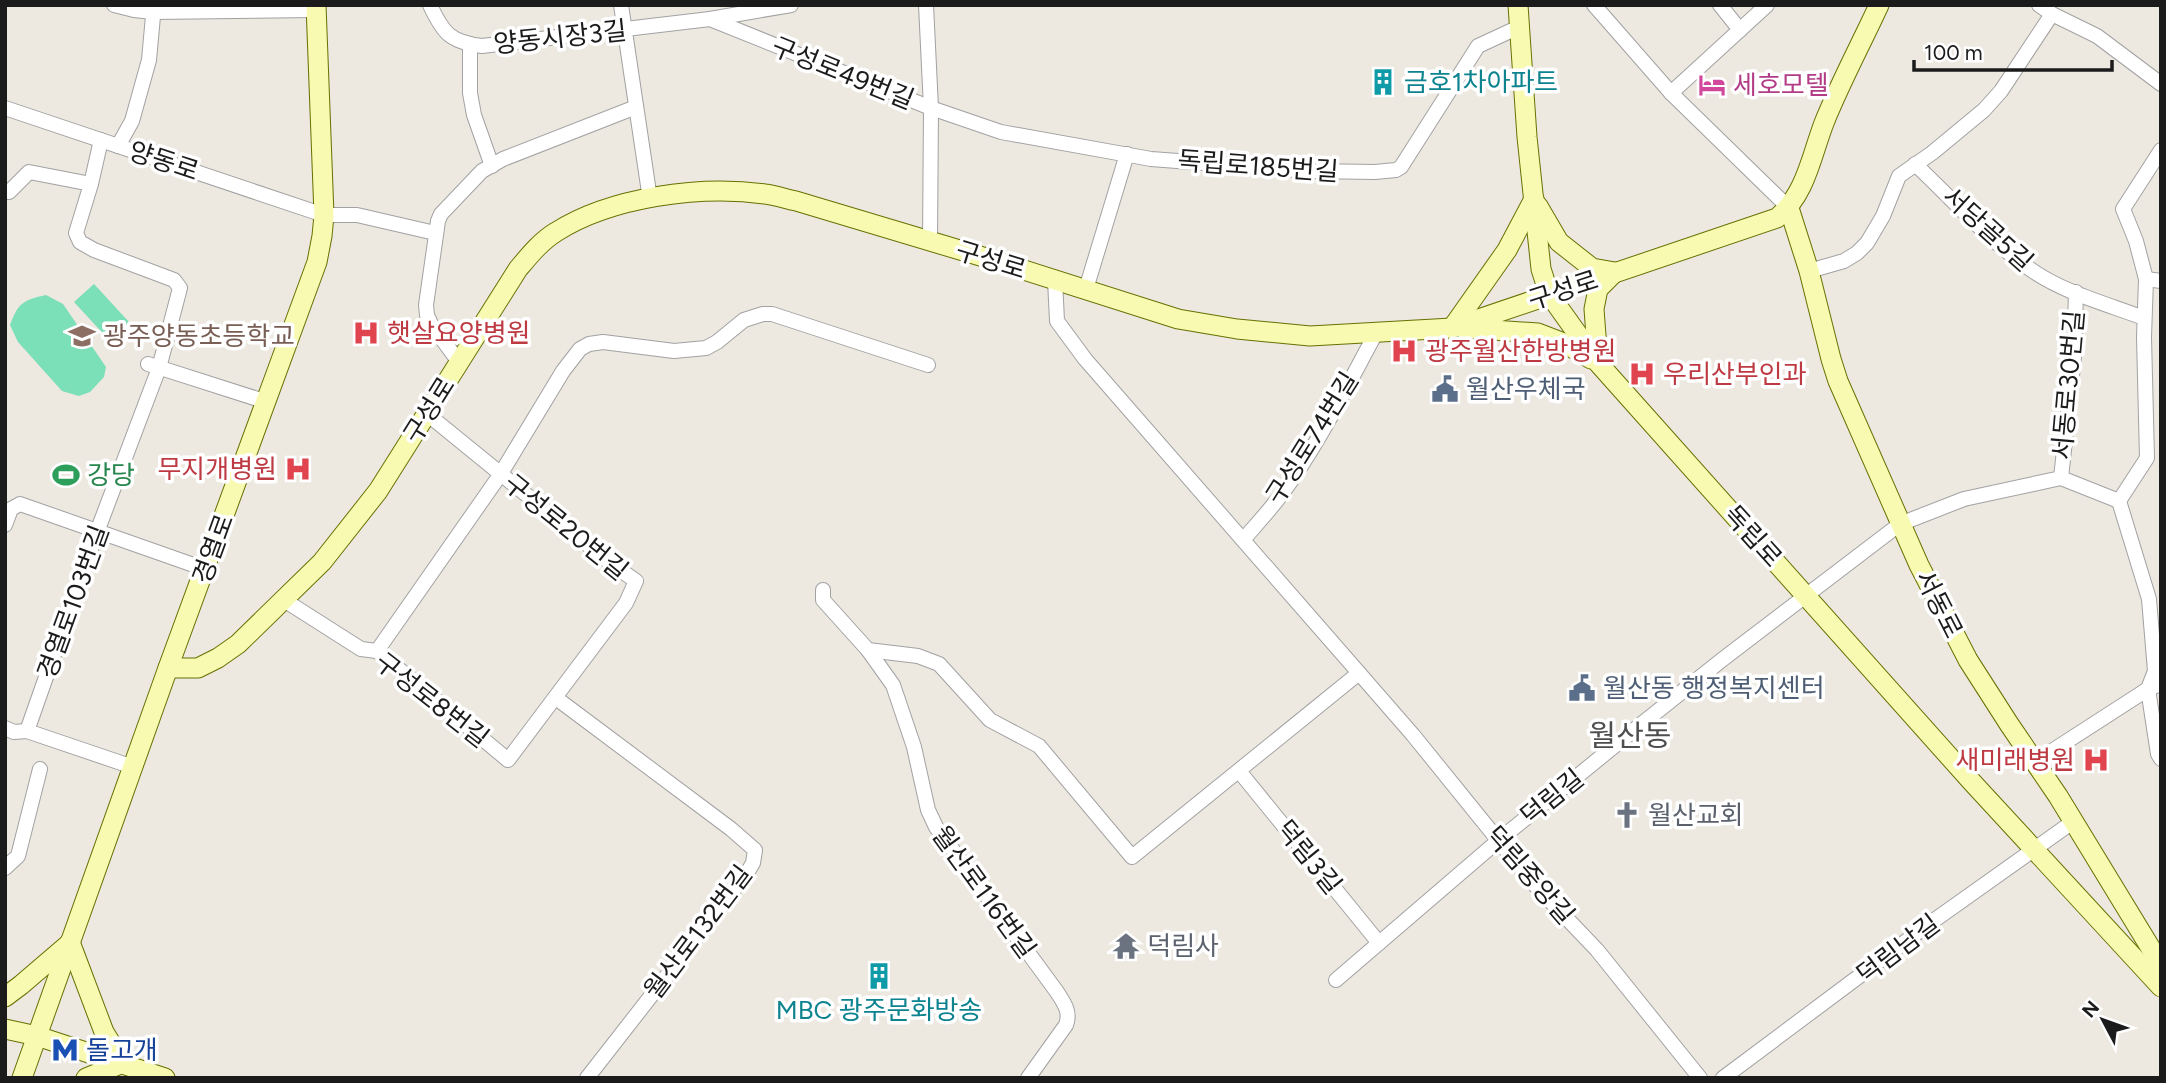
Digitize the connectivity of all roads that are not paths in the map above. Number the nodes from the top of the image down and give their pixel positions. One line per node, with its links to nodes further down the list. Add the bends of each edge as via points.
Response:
1 (114, 5): 13 (street)
2 (430, 5): 19 (street, 양동시장3길, via 444,33)
3 (621, 5): 17 (street)
4 (788, 5): 15 (street, 양동시장3길)
5 (926, 5): 24 (street)
6 (1518, 5): 16 (street, 독립로)
7 (1594, 5): 21 (street)
8 (1720, 5): 18 (street)
9 (1766, 5): 18 (street)
10 (1879, 5): 35 (street, via 1825,122 1800,191)
11 (2039, 5): 14 (street)
12 (316, 8): 13 (street); 36 (street, 경열로)
13 (154, 9): 26 (street, via 149,60 132,121)
14 (2052, 14): 20 (street, via 2097,36); 29 (street, via 1993,100)
15 (710, 19): 17 (street, 양동시장3길); 24 (street, 구성로49번길)
16 (1519, 27): 28 (street, 독립로185번길, via 1478,46 1396,170 1310,171); 34 (street, 독립로)
17 (625, 30): 19 (street, 양동시장3길); 22 (street)
18 (1740, 30): 21 (street)
19 (470, 44): 30 (street, via 470,93)
20 (2161, 84)
21 (1671, 93): 35 (street)
22 (636, 107): 30 (street); 33 (street)
23 (5, 108): 25 (street, 양동로)
24 (931, 108): 28 (street, 독립로185번길, via 1001,132); 38 (street, 구성로49번길)
25 (101, 140): 26 (street, 양동로); 31 (street)
26 (118, 146): 36 (street, 양동로)
27 (2161, 150): 42 (street, via 2123,209)
28 (1127, 154): 43 (street)
29 (1916, 164): 39 (street, via 1897,179 1867,243 1844,261); 44 (street, 서당골5길, via 2004,249 2031,270)
30 (492, 166): 37 (street, via 441,214)
31 (91, 184): 32 (street, via 29,172); 52 (street, 경열로103번길, via 76,233 80,242 174,280 180,288)
32 (5, 192)
33 (650, 199): 38 (street, 구성로, via 698,193 765,194); 49 (street, 구성로, via 583,218 536,249)
34 (1534, 200): 40 (street, via 1559,242 1592,268); 45 (street, 독립로, via 1541,269); 47 (street, via 1507,250)
35 (1788, 208): 39 (street, 서동로); 40 (street, 구성로, via 1760,225)
36 (324, 215): 37 (street, 양동로, via 358,215); 53 (street, 경열로, via 317,262)
37 (435, 233): 49 (street, via 427,314)
38 (930, 242): 41 (street, 구성로)
39 (1809, 271): 59 (street, 서동로, via 1835,370)
40 (1615, 272): 45 (street, 구성로); 50 (street, via 1598,289 1594,309)
41 (1055, 280): 43 (street, 구성로); 62 (street, 덕림중앙길, via 1056,321)
42 (2153, 280): 46 (street)
43 (1086, 289): 48 (street, 구성로, via 1178,319 1237,329 1310,336)
44 (2076, 292): 46 (street, 서당골5길); 57 (street, 서동로30번길)
45 (1549, 294): 47 (street, 구성로); 50 (street, 독립로)
46 (2144, 318): 55 (street)
47 (1452, 328): 48 (street, 구성로); 50 (street, via 1538,333)
48 (1376, 333): 62 (street, 구성로74번길, via 1304,461)
49 (458, 362): 54 (street, 구성로)
50 (1599, 364): 65 (street, 독립로)
51 (928, 365): 56 (street, via 772,314 744,320 706,348 674,351 597,342 580,349 563,371)
52 (154, 366): 53 (street); 61 (street, 경열로103번길)
53 (267, 402): 63 (street, 경열로)
54 (426, 413): 56 (street, 구성로20번길); 67 (street, 구성로, via 378,491 322,562)
55 (2154, 430): 58 (street, via 2147,458)
56 (500, 475): 68 (street); 73 (street, 구성로20번길, via 636,581 626,603)
57 (2061, 478): 58 (street, 서동로30번길); 59 (street, 서동로30번길, via 1964,499)
58 (2119, 501): 66 (street)
59 (1900, 524): 65 (street, 서동로30번길); 78 (street, 서동로, via 1968,660)
60 (5, 525): 61 (street, via 11,509 19,504)
61 (97, 532): 63 (street); 75 (street, 경열로103번길)
62 (1243, 540): 71 (street, 덕림중앙길)
63 (205, 569): 70 (street, 경열로)
64 (823, 590): 69 (street, 월산로116번길, via 823,600)
65 (1806, 596): 83 (street, 덕림길); 84 (street, 독립로)
66 (2155, 597): 72 (street)
67 (284, 600): 68 (street, 구성로8번길, via 361,649); 70 (street, 구성로, via 218,659 198,668)
68 (377, 650): 77 (street, 구성로8번길)
69 (868, 650): 81 (street, via 918,656 939,664 990,720 1039,746 1132,857); 99 (street, 월산로116번길, via 899,702 931,818 1067,1009 1066,1025)
70 (168, 668): 79 (street, 경열로)
71 (1359, 673): 81 (street); 83 (street, 덕림중앙길)
72 (2154, 687): 76 (street); 78 (street)
73 (556, 698): 77 (street, 구성로20번길); 98 (street, 월산로132번길, via 755,850 747,873)
74 (5, 729): 75 (street)
75 (27, 731): 79 (street)
76 (2161, 759)
77 (508, 760)
78 (2035, 762): 82 (street, 서동로)
79 (133, 767): 86 (street, 경열로)
80 (40, 769): 85 (street, via 18,856)
81 (1239, 771): 87 (street, 덕림3길)
82 (2074, 821): 84 (street, 덕림남길); 88 (street, 서동로)
83 (1499, 840): 87 (street, 덕림길); 100 (street, 덕림중앙길, via 1597,950)
84 (2034, 849): 90 (street, 독립로); 101 (street, 덕림남길)
85 (5, 868)
86 (70, 942): 91 (street); 93 (street, 경열로); 94 (street, via 104,1032)
87 (1379, 943): 89 (street, 덕림길)
88 (2161, 965)
89 (1336, 980)
90 (2161, 987)
91 (5, 997)
92 (5, 1029): 93 (street)
93 (37, 1036): 94 (street); 95 (street, 경열로)
94 (123, 1063): 96 (street); 97 (street)
95 (22, 1078)
96 (86, 1078)
97 (165, 1078)
98 (587, 1078)
99 (1028, 1078)
100 (1700, 1078)
101 (1723, 1078)

